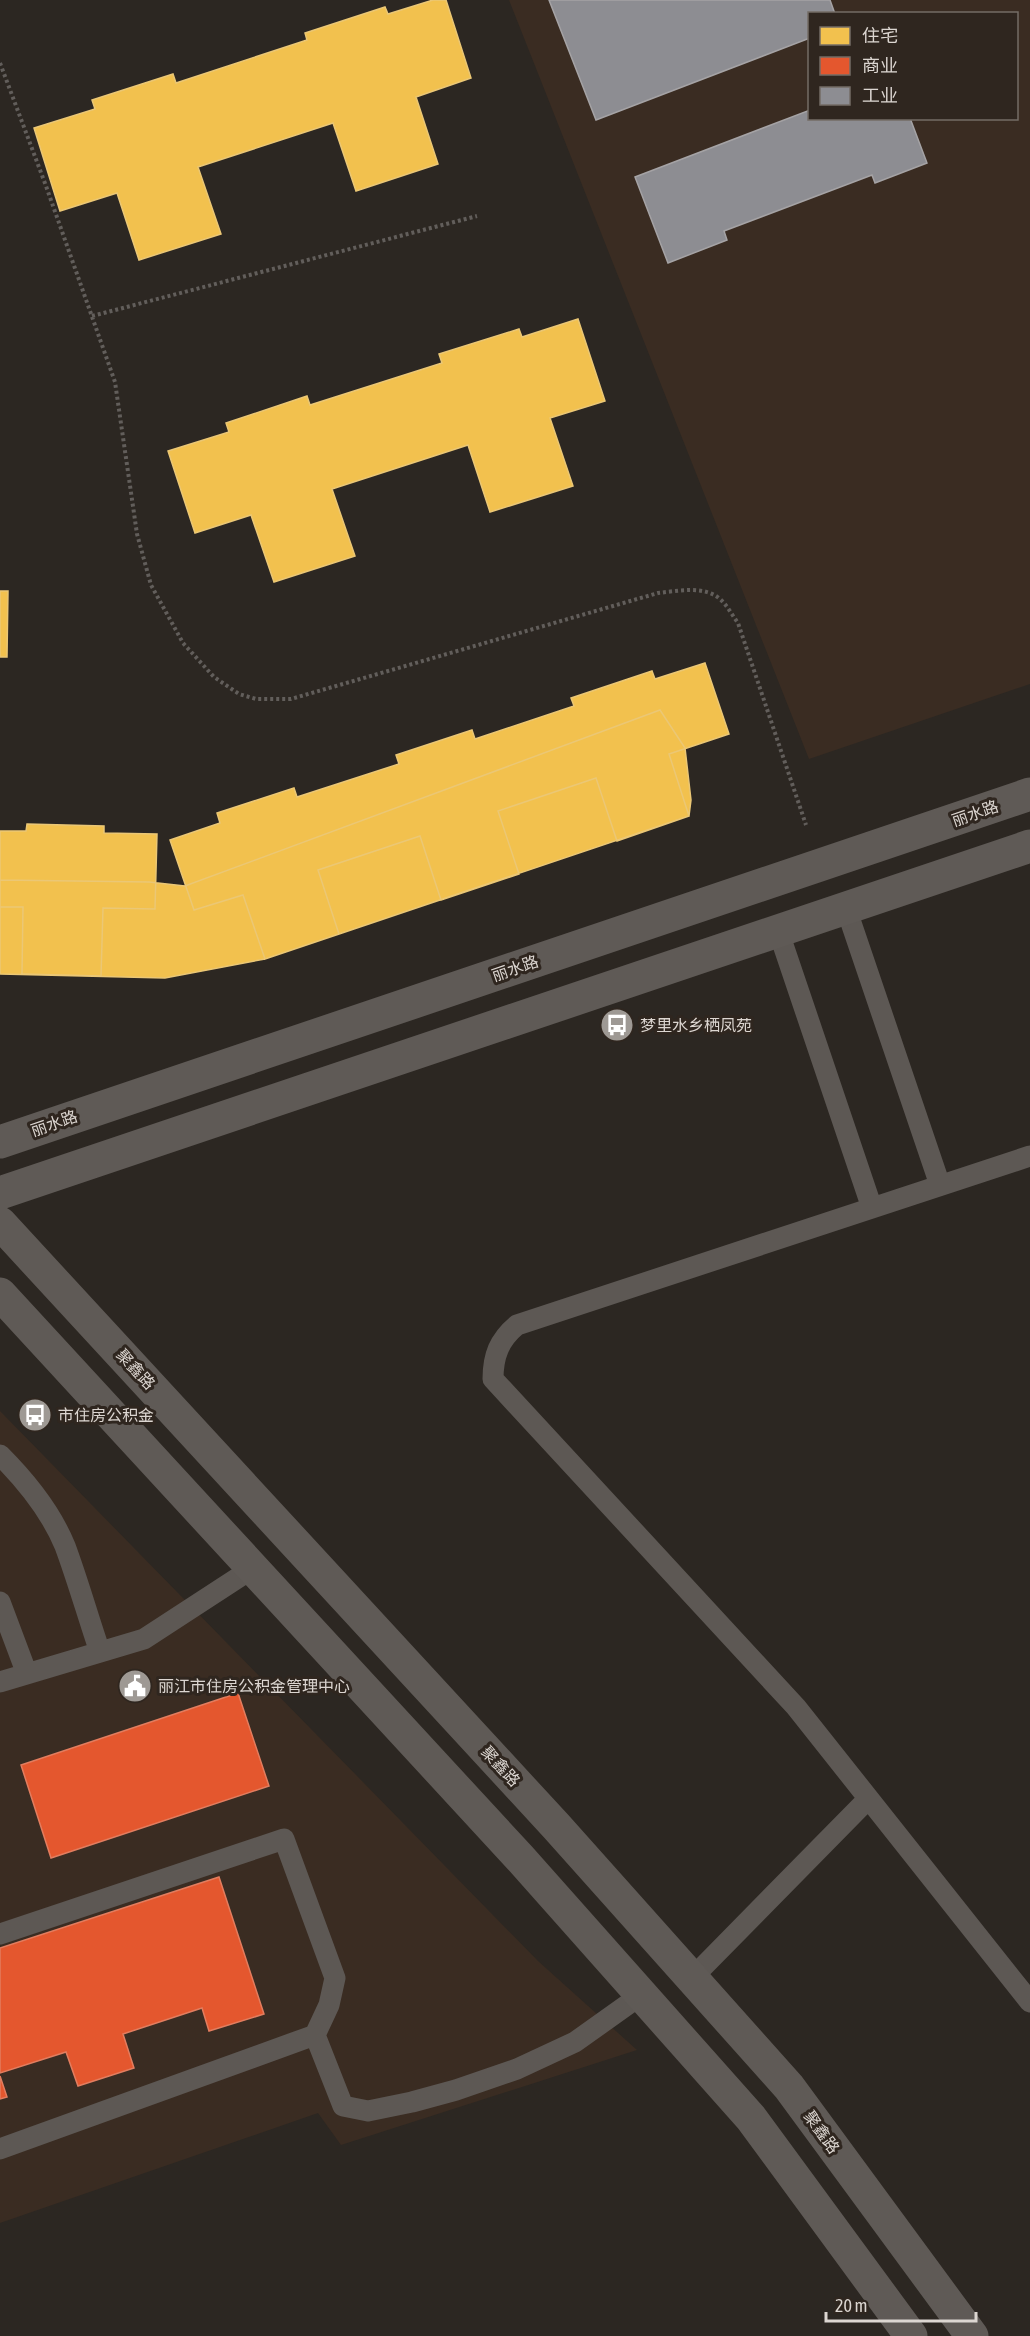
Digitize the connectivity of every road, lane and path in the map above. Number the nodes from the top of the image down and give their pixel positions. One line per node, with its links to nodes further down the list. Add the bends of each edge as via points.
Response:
1 (0, 63): 3 (path)
2 (477, 216): 3 (path)
3 (92, 316): 6 (path, via 115,382 137,534 151,585 183,643 214,677 239,694 256,699 291,699 657,593 705,592 719,599 738,623)
4 (1030, 794): 6 (main road, 丽水路)
5 (1030, 846): 7 (main road)
6 (819, 866): 9 (main road, 丽水路)
7 (846, 908): 8 (main road); 11 (lane)
8 (778, 930): 12 (main road); 13 (lane)
9 (0, 1142)
10 (1030, 1156): 11 (lane)
11 (940, 1185): 13 (lane)
12 (0, 1193)
13 (872, 1208): 22 (lane, via 517,1325 506,1334 494,1362 494,1379 796,1707)
14 (0, 1223): 24 (main road, 聚鑫路)
15 (0, 1294): 17 (main road)
16 (0, 1455): 19 (lane, via 45,1509 64,1544)
17 (254, 1568): 19 (lane, via 144,1639); 25 (main road)
18 (0, 1602): 20 (lane)
19 (100, 1652): 20 (lane)
20 (27, 1674): 21 (lane)
21 (0, 1682)
22 (868, 1799): 24 (lane); 26 (lane)
23 (0, 1934): 27 (lane, via 284,1839 335,1978 330,2005)
24 (692, 1978): 30 (main road, 聚鑫路, via 789,2087)
25 (641, 1995): 27 (lane, via 576,2042 517,2069 456,2090 368,2111 343,2106); 29 (main road, via 751,2118)
26 (1030, 2002)
27 (315, 2036): 28 (lane)
28 (0, 2149)
29 (911, 2336)
30 (972, 2336)

